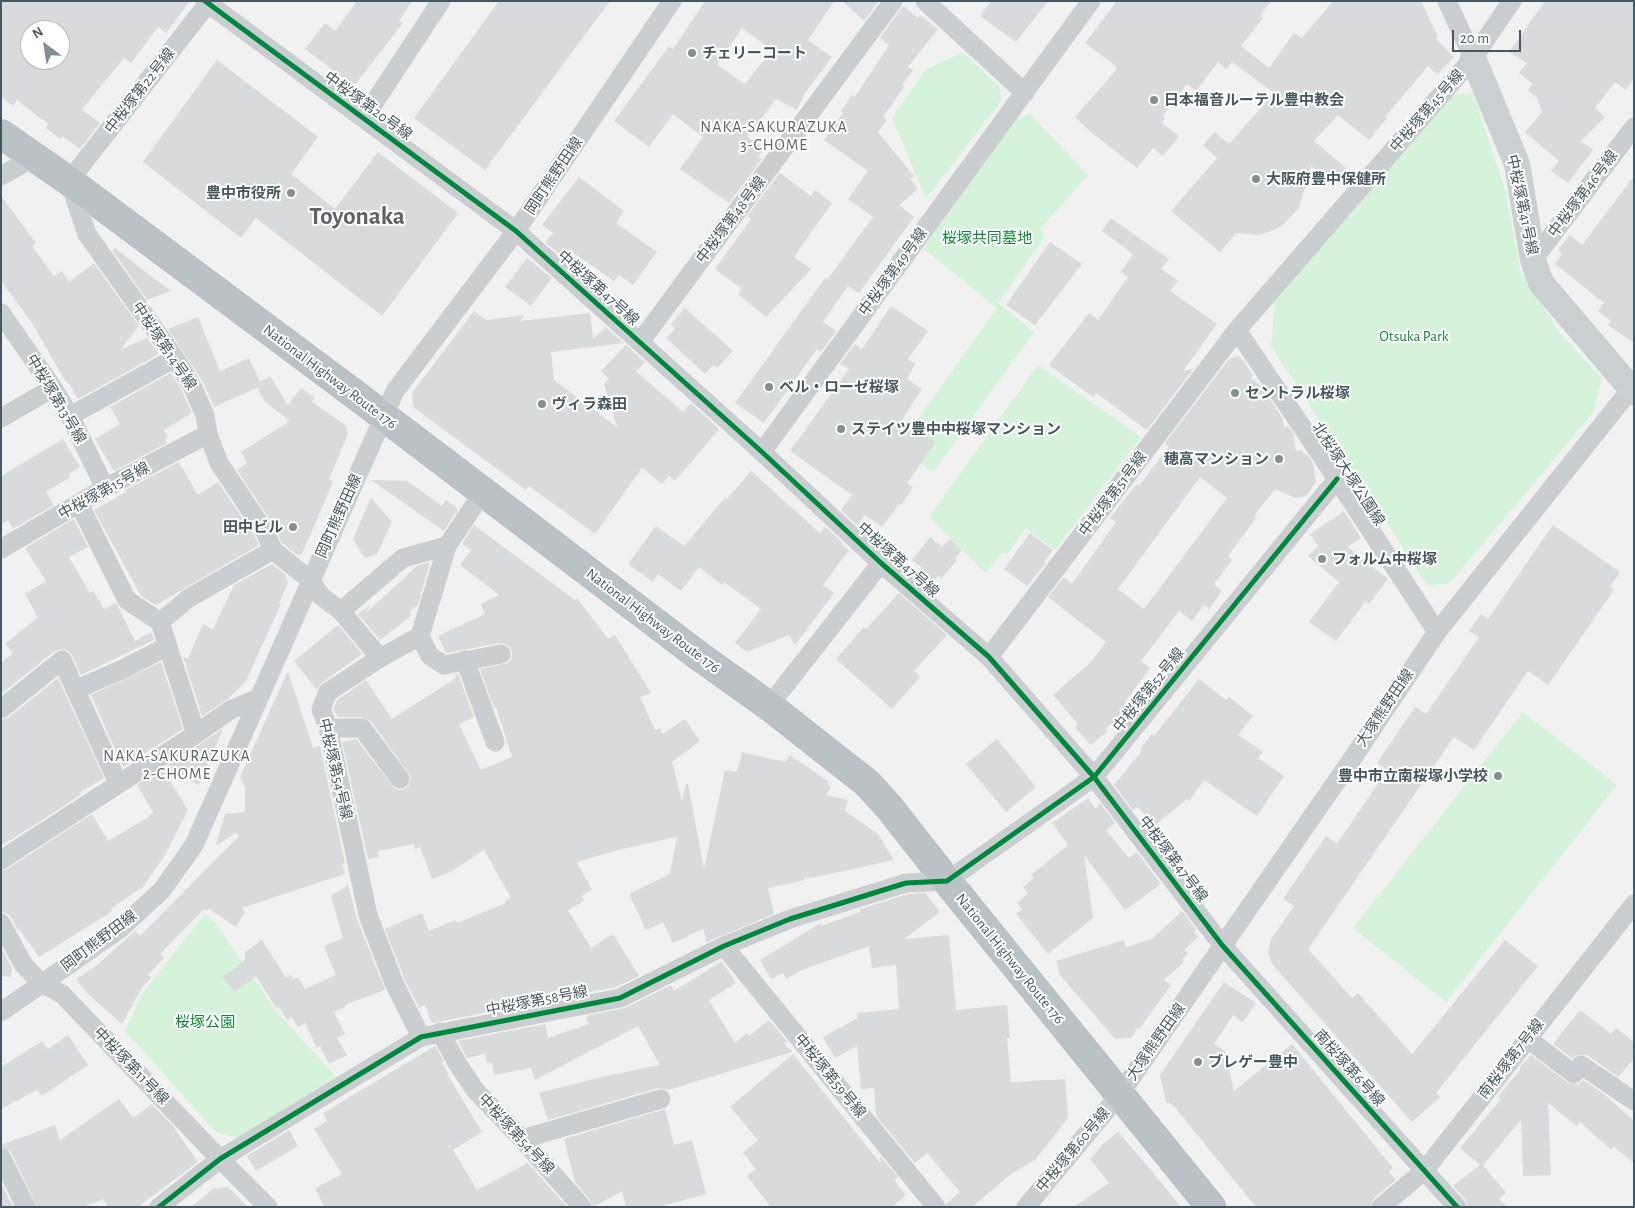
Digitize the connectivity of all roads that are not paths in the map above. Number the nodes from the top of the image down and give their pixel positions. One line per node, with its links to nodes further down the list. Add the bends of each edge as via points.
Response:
1 (441, 1): 11 (street)
2 (672, 1): 17 (street, 岡町熊野田線)
3 (893, 1): 21 (street, 中桜塚第48号線)
4 (925, 1): 10 (street)
5 (1091, 1): 10 (street, 中桜塚第49号線)
6 (1447, 1): 9 (street, 中桜塚第41号線)
7 (1512, 1): 9 (street, 中桜塚第45号線)
8 (208, 2): 11 (street, 中桜塚第20号線); 16 (street, 中桜塚第22号線)
9 (1473, 58): 18 (street, 中桜塚第41号線, via 1517,164); 20 (street, 中桜塚第45号線)
10 (1025, 93): 29 (street, 中桜塚第49号線)
11 (364, 118): 17 (street, 中桜塚第20号線)
12 (1634, 127): 18 (street, 中桜塚第46号線)
13 (1, 134): 14 (highway, National Highway Route 176)
14 (35, 157): 15 (street); 16 (highway, National Highway Route 176)
15 (1, 176)
16 (70, 181): 22 (street, 中桜塚第14号線, via 86,234); 26 (highway, National Highway Route 176)
17 (516, 231): 21 (street, 中桜塚第47号線); 26 (street, 岡町熊野田線, via 395,391)
18 (1533, 260): 24 (street, 中桜塚第41号線, via 1541,282)
19 (1, 313): 23 (street, 中桜塚第13号線)
20 (1237, 330): 30 (street, 北桜塚大塚公園線); 45 (street, 中桜塚第51号線)
21 (640, 342): 29 (street, 中桜塚第47号線)
22 (175, 358): 25 (street); 28 (street, 中桜塚第14号線, via 205,414)
23 (53, 388): 25 (street, 中桜塚第13号線); 27 (street)
24 (1633, 388): 41 (street, 大塚熊野田線)
25 (70, 416): 31 (street, 中桜塚第13号線)
26 (384, 416): 32 (highway, National Highway Route 176); 38 (street, 岡町熊野田線)
27 (1, 418)
28 (208, 434): 31 (street, 中桜塚第15号線); 36 (street, 中桜塚第14号線, via 219,464 265,532)
29 (762, 452): 37 (street, 中桜塚第47号線)
30 (1337, 479): 41 (street, 北桜塚大塚公園線); 55 (street, 中桜塚第52号線)
31 (105, 488): 33 (street, 中桜塚第15号線)
32 (483, 492): 34 (street); 50 (highway, National Highway Route 176)
33 (79, 504): 35 (street, 中桜塚第15号線); 40 (street, via 127,600)
34 (447, 546): 39 (street, via 403,558); 42 (street)
35 (1, 549)
36 (273, 550): 38 (street, 中桜塚第14号線); 40 (street, via 189,598)
37 (881, 563): 45 (street, 中桜塚第47号線); 50 (street)
38 (310, 580): 39 (street, 中桜塚第14号線, via 321,596); 49 (street, 岡町熊野田線)
39 (342, 611): 46 (street, 中桜塚第14号線)
40 (160, 622): 43 (street)
41 (1436, 632): 62 (street, 大塚熊野田線)
42 (420, 636): 46 (street, 中桜塚第54号線); 47 (street, via 430,656 444,665)
43 (168, 646): 48 (street); 53 (street)
44 (501, 654): 47 (street)
45 (989, 657): 55 (street, 中桜塚第47号線)
46 (380, 658): 52 (street, 中桜塚第54号線, via 328,692 321,709)
47 (465, 660): 54 (street)
48 (75, 690): 51 (street, via 62,660); 57 (street)
49 (259, 698): 53 (street, via 230,710); 64 (street, 岡町熊野田線, via 194,845 162,890 120,929)
50 (769, 706): 59 (highway, National Highway Route 176, via 867,783)
51 (1, 709)
52 (328, 728): 56 (street, via 362,728); 67 (street, 中桜塚第54号線, via 368,915 394,983)
53 (196, 734): 57 (street)
54 (495, 742)
55 (1094, 777): 59 (street, 中桜塚第52号線); 62 (street, 中桜塚第47号線)
56 (400, 779)
57 (118, 783): 58 (street)
58 (1, 860)
59 (947, 881): 63 (street, 中桜塚第58号線, via 906,883 790,919); 69 (highway, National Highway Route 176)
60 (1634, 904): 68 (street, 南桜塚第7号線)
61 (1, 923): 64 (street, 中桜塚第11号線, via 23,964)
62 (1222, 945): 69 (street, 大塚熊野田線); 75 (street, 南桜塚第6号線)
63 (724, 946): 66 (street, 中桜塚第58号線, via 620,998); 80 (street, 中桜塚第59号線)
64 (41, 983): 65 (street, 岡町熊野田線); 74 (street, 中桜塚第11号線, via 62,994)
65 (1, 1012)
66 (440, 1032): 67 (street, 中桜塚第58号線); 72 (street, 中桜塚第54号線, via 475,1090)
67 (421, 1037): 74 (street, 中桜塚第58号線)
68 (1528, 1038): 71 (street, via 1574,1074 1582,1065); 75 (street, 南桜塚第7号線)
69 (1120, 1094): 81 (street, 中桜塚第60号線); 82 (highway, National Highway Route 176)
70 (661, 1099): 72 (street)
71 (1634, 1101)
72 (522, 1139): 79 (street, 中桜塚第54号線)
73 (1, 1157): 76 (street)
74 (220, 1159): 77 (street, 中桜塚第58号線); 78 (street, 中桜塚第11号線)
75 (1424, 1171): 83 (street, 南桜塚第7号線); 84 (street, 南桜塚第6号線)
76 (26, 1207)
77 (159, 1207)
78 (268, 1207)
79 (582, 1207)
80 (936, 1207)
81 (1026, 1207)
82 (1211, 1207)
83 (1381, 1207)
84 (1457, 1207)

